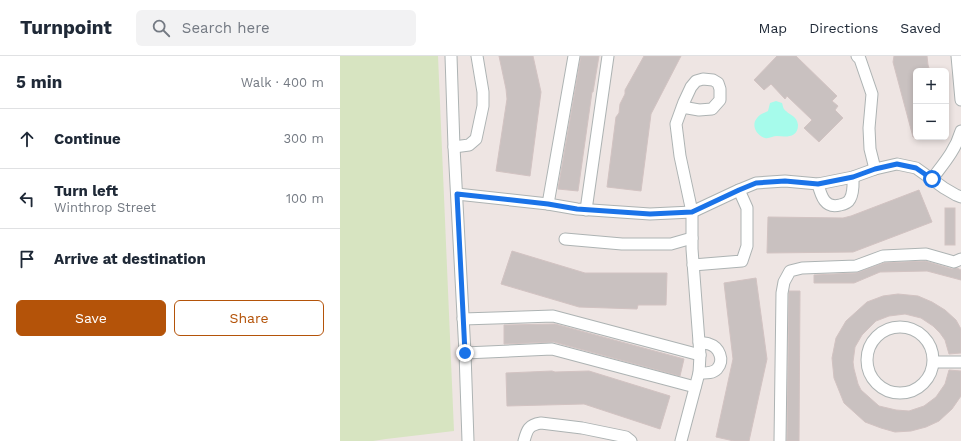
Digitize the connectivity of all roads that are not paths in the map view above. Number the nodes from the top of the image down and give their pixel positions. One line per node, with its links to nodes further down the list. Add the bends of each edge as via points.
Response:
1 (451, 56): 10 (street)
2 (477, 56): 10 (street, via 483,106 476,138 469,145)
3 (574, 56): 18 (street)
4 (608, 56): 19 (street)
5 (857, 56): 11 (street, via 872,94 869,128 870,149)
6 (957, 56): 7 (street)
7 (961, 100)
8 (682, 107): 20 (street, via 676,124)
9 (961, 131): 13 (street, via 951,154)
10 (454, 147): 16 (street)
11 (875, 169): 12 (street); 13 (street, via 897,164 916,168)
12 (853, 177): 14 (street); 14 (street, via 854,186 850,200 846,204 836,206 826,203 820,195)
13 (932, 179): 17 (street, via 950,192)
14 (818, 184): 15 (street, via 785,181 756,183)
15 (739, 190): 20 (street); 24 (street, via 747,208 747,246 742,262)
16 (457, 194): 18 (street); 25 (street)
17 (961, 196)
18 (548, 204): 19 (street)
19 (586, 210): 20 (street, via 650,214)
20 (692, 212): 21 (street)
21 (692, 238): 22 (street, via 671,244 622,244); 24 (street)
22 (565, 239)
23 (961, 259): 37 (street, via 954,262 926,254 883,256 856,266 802,268 790,272 784,282 782,293)
24 (693, 265): 26 (street)
25 (463, 319): 27 (street); 28 (street, via 553,316)
26 (699, 342): 28 (street); 31 (street, via 710,344 718,350 721,357 716,370 707,374)
27 (465, 353): 32 (street, via 552,349); 33 (street)
28 (700, 355): 31 (street)
29 (934, 362): 29 (street, via 931,373 924,383 915,390 904,393 882,388 868,370 867,358 876,337 885,330 896,327 919,332 930,345); 30 (street)
30 (961, 362)
31 (699, 373): 32 (street)
32 (695, 387): 36 (street)
33 (468, 441)
34 (524, 441): 35 (street, via 529,428 541,423 582,428 626,437)
35 (631, 441)
36 (681, 441)
37 (780, 441)

